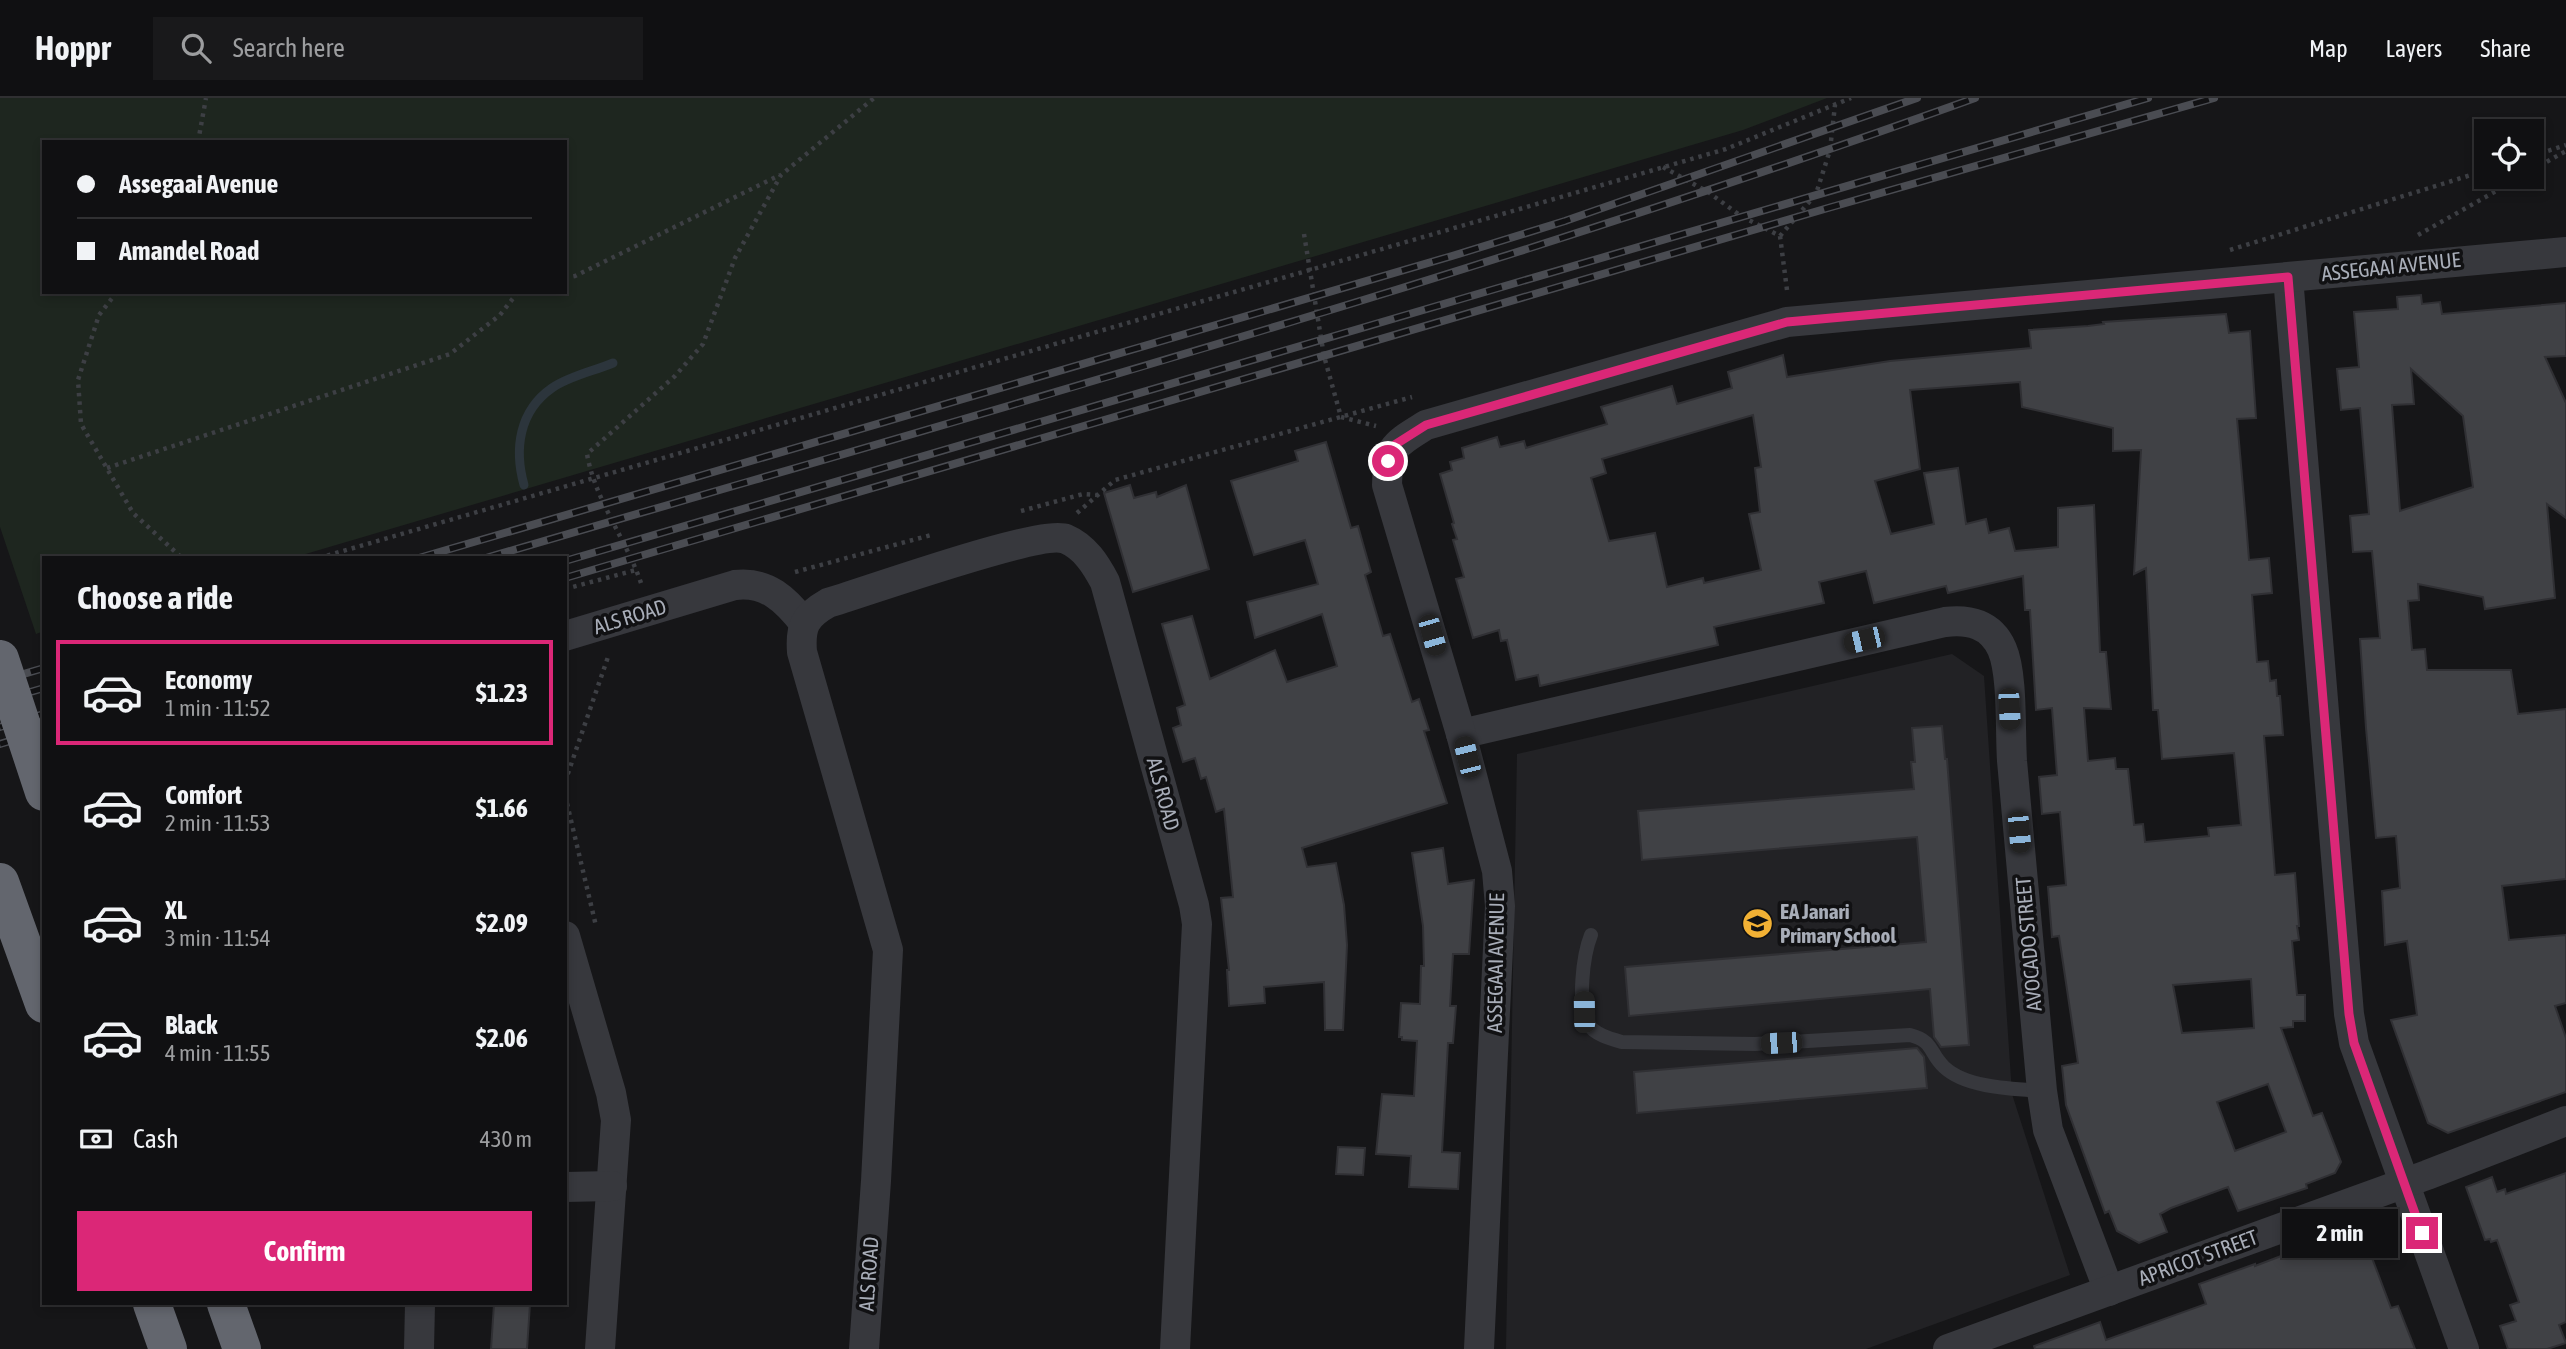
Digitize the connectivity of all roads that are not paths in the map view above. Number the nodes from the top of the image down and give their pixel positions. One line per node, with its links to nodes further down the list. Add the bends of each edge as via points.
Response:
1 (2566, 252): 2 (street, ASSEGAAI AVENUE)
2 (2288, 277): 6 (street, ASSEGAAI AVENUE, via 1787,322 1426,425 1396,444 1388,461 1387,485); 14 (street, via 2349,1014 2354,1043)
3 (804, 623): 4 (street, ALS ROAD, via 787,601 749,583); 25 (street, ALS ROAD, via 802,652 888,950); 26 (street, ALS ROAD, via 828,603 1026,541 1065,538 1092,558 1105,582 1197,924)
4 (567, 635)
5 (0, 659): 7 (highway, bridge)
6 (1461, 734): 12 (street, AVOCADO STREET, via 1945,622 1981,625 1993,635 2006,662); 27 (street, ASSEGAAI AVENUE, via 1497,871 1500,906)
7 (42, 786)
8 (0, 882): 11 (highway)
9 (1591, 936): 12 (lane, via 1583,967 1584,1012 1589,1026 1602,1036 1622,1042 1755,1044 1910,1035 1928,1043 1942,1066 1954,1075 1997,1087)
10 (567, 943): 15 (street, via 614,1107)
11 (42, 998)
12 (2042, 1091): 17 (street, AVOCADO STREET, via 2048,1130)
13 (2566, 1121): 14 (street, APRICOT STREET)
14 (2404, 1182): 17 (street, APRICOT STREET); 29 (street)
15 (612, 1186): 16 (street); 24 (street)
16 (567, 1187)
17 (2109, 1291): 28 (street, APRICOT STREET)
18 (152, 1305): 21 (highway)
19 (226, 1305): 22 (highway)
20 (420, 1305): 23 (street)
21 (168, 1349)
22 (242, 1349)
23 (419, 1349)
24 (600, 1349)
25 (864, 1349)
26 (1175, 1349)
27 (1479, 1349)
28 (1948, 1349)
29 (2464, 1349)

